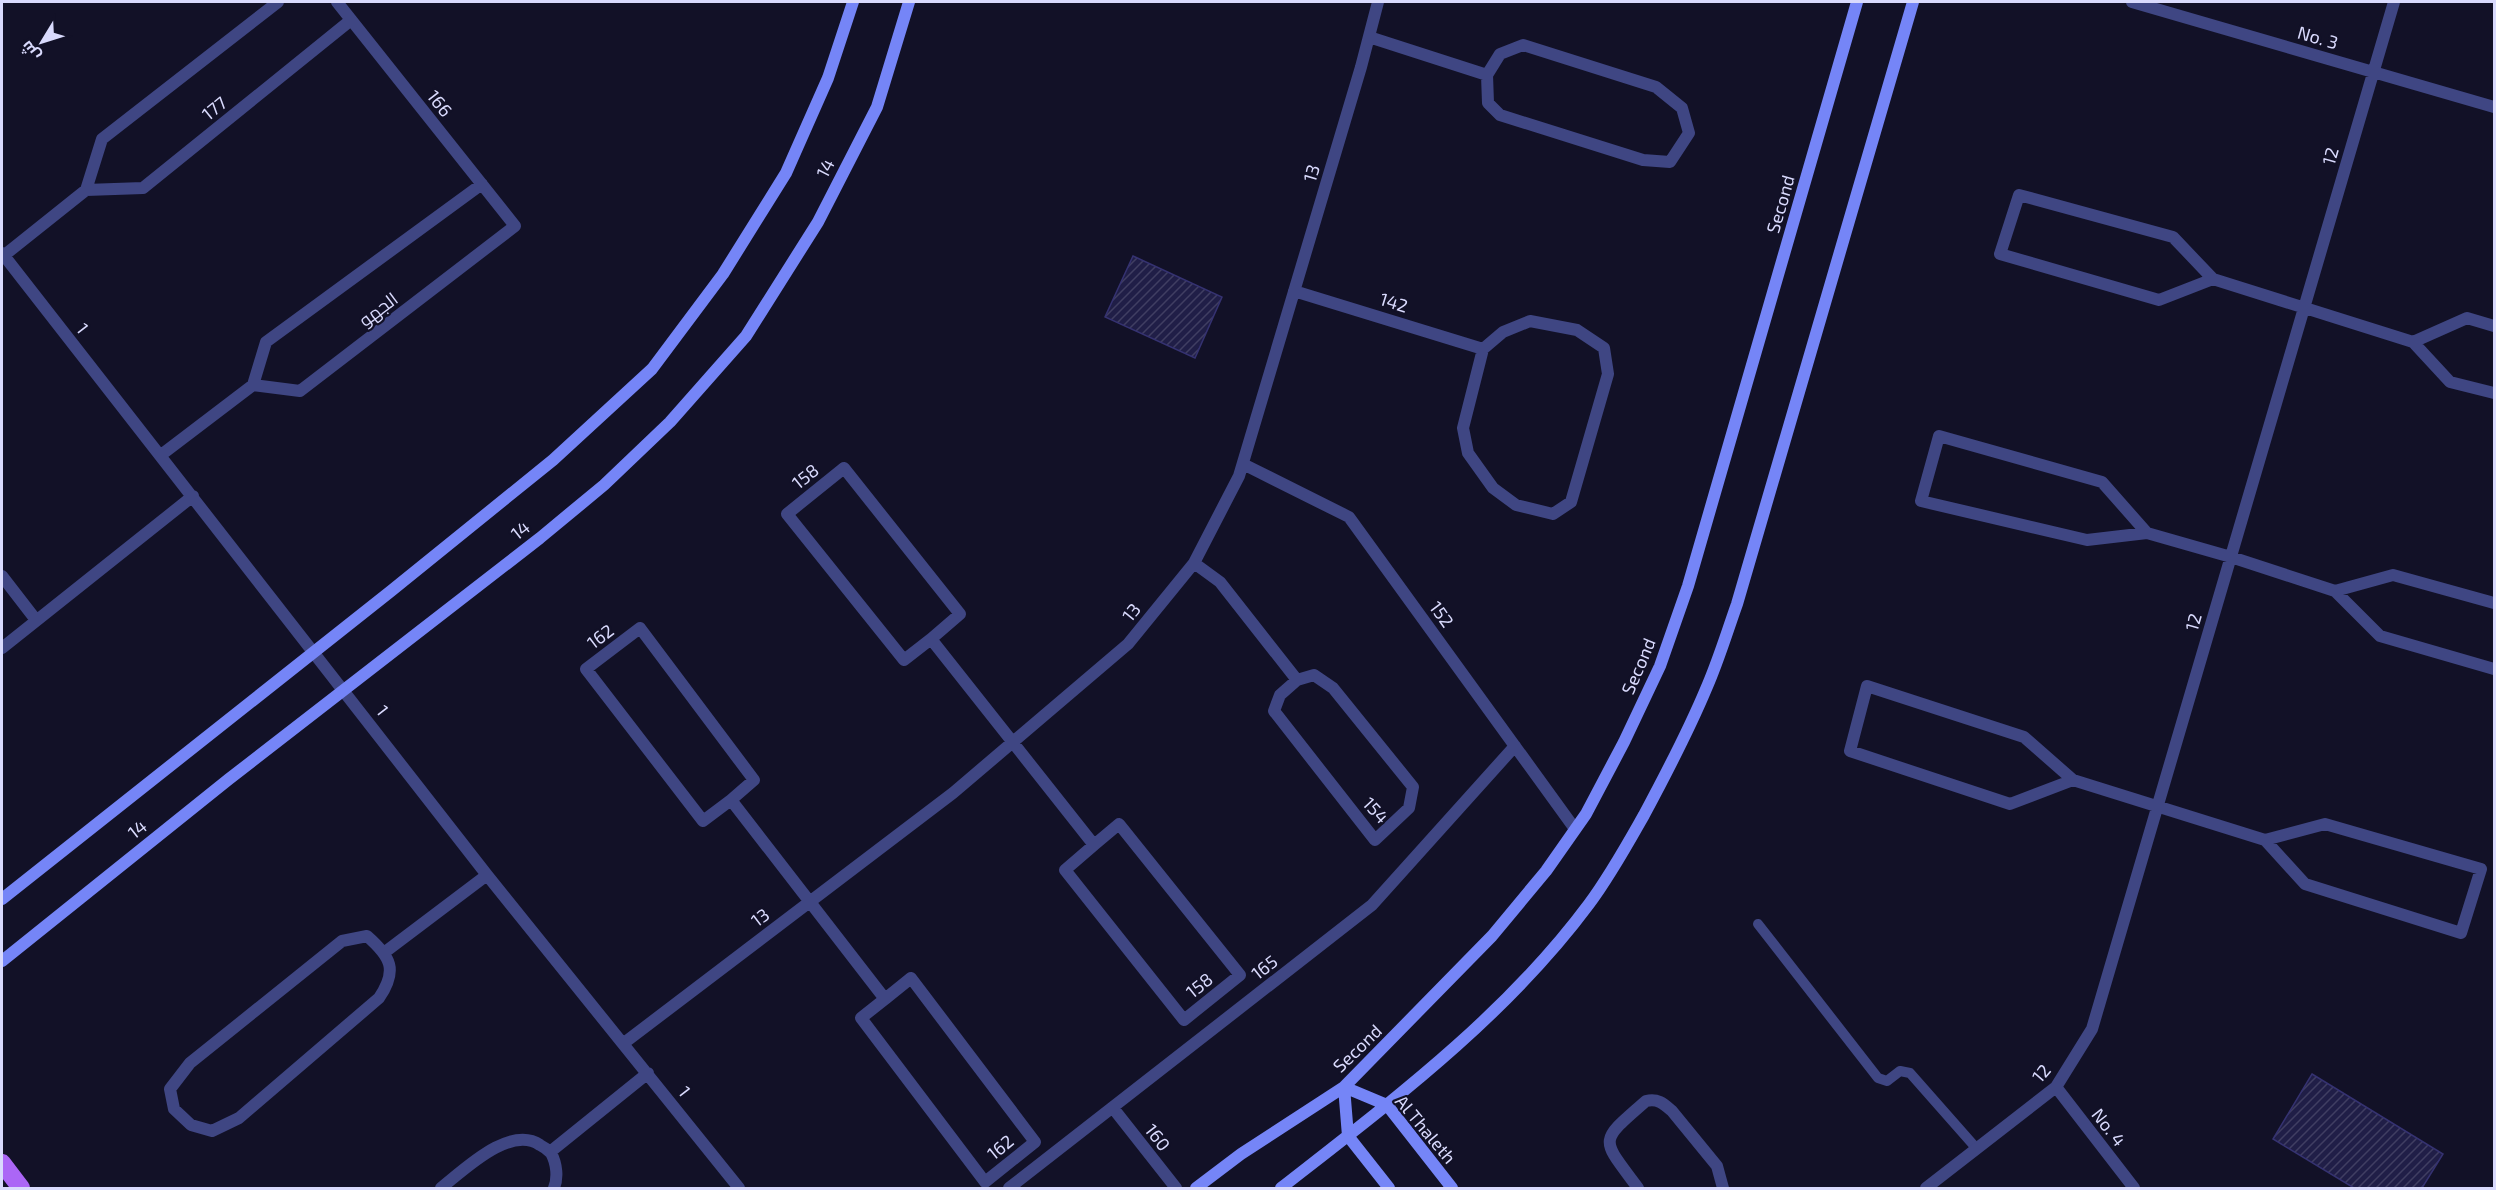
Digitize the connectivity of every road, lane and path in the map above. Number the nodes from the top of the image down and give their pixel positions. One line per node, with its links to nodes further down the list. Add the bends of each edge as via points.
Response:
1 (278, 2): 16 (street, via 102,139)
2 (337, 2): 10 (street, 166)
3 (853, 2): 39 (street, 14, via 828,78 786,173 723,274 652,369 553,460)
4 (909, 2): 42 (street, 14, via 876,106 818,222 746,336 670,422 604,485)
5 (1378, 2): 11 (street, 13)
6 (1857, 2): 48 (street, Second, via 1688,586 1650,688)
7 (1913, 2): 62 (street, via 1737,604 1707,688 1671,765 1590,903 1547,955 1479,1026)
8 (2132, 2): 12 (street, No. 3)
9 (2394, 2): 12 (street, 12)
10 (351, 20): 15 (street, 166); 16 (street, 177, via 143,188)
11 (1369, 38): 13 (street); 20 (street, 13)
12 (2374, 72): 14 (street, No. 3); 21 (street, 12)
13 (1487, 75): 13 (street, via 1500,54 1523,45 1656,87 1682,108 1689,133 1670,162 1643,160 1500,114 1488,103)
14 (2494, 107)
15 (482, 184): 17 (street, 166); 25 (street, via 266,342)
16 (86, 190): 18 (street)
17 (515, 226): 25 (street, الجهو, via 300,391)
18 (2, 255): 27 (street, 1)
19 (2213, 279): 19 (street, via 2159,300 2000,254 2019,195 2173,237); 21 (street)
20 (1294, 291): 24 (street, 142); 28 (street, 13)
21 (2304, 307): 23 (street); 31 (street, 12)
22 (2494, 326): 23 (street, via 2467,318)
23 (2413, 342): 26 (street, via 2450,382)
24 (1483, 349): 24 (street, via 1503,332 1530,321 1577,330 1604,348 1608,374 1578,480 1571,502 1553,514 1516,506 1493,488 1468,453 1463,428)
25 (253, 385): 27 (street)
26 (2494, 393)
27 (161, 455): 29 (street, 1)
28 (1243, 464): 32 (street, 13); 44 (street, 152, via 1349,517)
29 (193, 496): 36 (street); 39 (street, 1)
30 (2147, 533): 30 (street, via 2087,540 1921,501 1940,436 2102,482); 31 (street)
31 (2231, 557): 34 (street); 47 (street, 12)
32 (1194, 564): 41 (street, via 1220,582); 43 (street, 13, via 1128,644)
33 (2, 576): 36 (street)
34 (2335, 591): 35 (street, via 2393,575); 40 (street, via 2380,636)
35 (2494, 603)
36 (36, 620): 38 (street)
37 (931, 639): 37 (street, 158, via 960,614 844,468 787,514 904,660); 43 (street)
38 (2, 648)
39 (314, 651): 42 (street, 1); 52 (street, 14)
40 (2494, 669)
41 (1297, 680): 41 (street, 154, via 1280,695 1274,711 1375,840 1409,808 1413,787 1333,688 1314,675)
42 (344, 689): 51 (street, 1); 56 (street, 14)
43 (1014, 741): 50 (street); 53 (street, 13, via 953,793)
44 (1515, 746): 48 (street, 152); 63 (street, 165, via 1372,905)
45 (2073, 780): 45 (street, via 2010,804 1850,750 1867,686 2024,737); 47 (street)
46 (731, 800): 46 (street, 162, via 754,780 640,628 586,669 703,821); 53 (street)
47 (2158, 806): 49 (street); 61 (street, 12, via 2092,1029)
48 (1575, 829): 60 (street, Second, via 1546,872 1492,936)
49 (2265, 840): 49 (street, via 2325,824 2481,869 2461,933 2305,884)
50 (1094, 845): 50 (street, 158, via 1065,870 1184,1020 1240,975 1119,824)
51 (487, 875): 55 (street); 58 (street, 1)
52 (2, 899)
53 (810, 902): 57 (street); 58 (street, 13)
54 (1758, 924): 65 (lane, via 1878,1078 1887,1082 1900,1071 1911,1073)
55 (385, 952): 55 (street, via 389,983 379,998 239,1118 212,1131 191,1125 174,1109 170,1089 190,1063 342,941 368,936)
56 (2, 961)
57 (885, 999): 57 (street, 162, via 861,1018 985,1182 1035,1142 911,978)
58 (624, 1043): 59 (street, 1)
59 (648, 1073): 66 (street); 71 (street, 1)
60 (1344, 1087): 62 (street, Al Thaleth); 64 (street); 74 (street, Second)
61 (2056, 1088): 65 (street, 12); 81 (street, No. 4)
62 (1387, 1105): 64 (street); 77 (street, Al Thaleth)
63 (1113, 1108): 72 (street, 165); 73 (street, 160)
64 (1348, 1136): 75 (street); 76 (street)
65 (1977, 1149): 80 (street, 12)
66 (550, 1152): 69 (street, via 535,1141 514,1140 489,1150); 70 (street, via 557,1169)
67 (2, 1163): 68 (main road)
68 (21, 1188)
69 (441, 1188)
70 (554, 1188)
71 (739, 1188)
72 (1009, 1188)
73 (1176, 1188)
74 (1196, 1188)
75 (1281, 1188)
76 (1389, 1188)
77 (1452, 1188)
78 (1638, 1188): 79 (street, via 1610,1150 1609,1138 1612,1131 1653,1099 1672,1111 1717,1166)
79 (1723, 1188)
80 (1926, 1188)
81 (2134, 1188)

